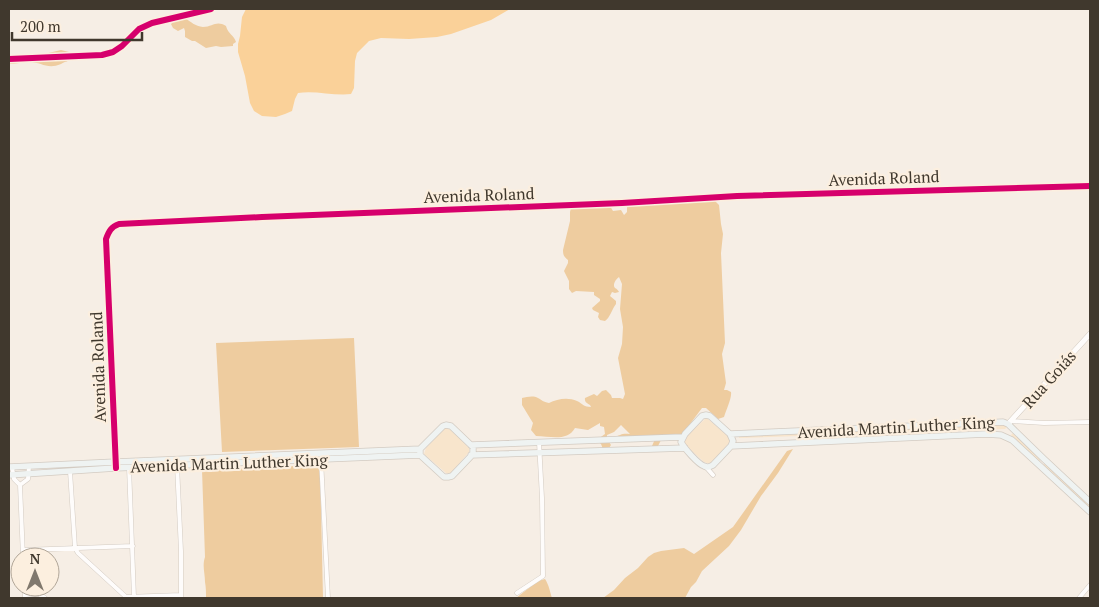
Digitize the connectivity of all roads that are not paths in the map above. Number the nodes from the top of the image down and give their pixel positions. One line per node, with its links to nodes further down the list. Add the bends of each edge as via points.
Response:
1 (192, 9): 3 (street)
2 (211, 9): 3 (street)
3 (197, 11): 4 (street, via 139,29 122,46 102,56)
4 (9, 59)
5 (1090, 186): 23 (street, Avenida Roland, via 737,196 119,224 113,227 106,239)
6 (1090, 334): 8 (street, Rua Goiás)
7 (1090, 422): 8 (street)
8 (1011, 424): 9 (main road, Avenida Martin Luther King, via 996,422); 10 (main road, via 1009,433); 22 (main road, Avenida Martin Luther King)
9 (730, 434): 11 (main road, via 706,414); 15 (main road)
10 (1001, 435): 15 (main road, Avenida Martin Luther King); 25 (main road, Avenida Martin Luther King, via 1012,440)
11 (682, 437): 12 (main road); 16 (main road)
12 (612, 440): 13 (main road); 17 (main road)
13 (539, 442): 14 (main road); 19 (street)
14 (471, 445): 18 (main road, via 446,425); 20 (main road)
15 (731, 446): 29 (main road, via 713,466)
16 (684, 448): 17 (main road); 29 (main road)
17 (613, 450): 19 (main road)
18 (420, 452): 20 (main road, via 444,477 452,476); 21 (main road, Avenida Martin Luther King); 23 (main road, Avenida Martin Luther King)
19 (540, 453): 20 (main road); 42 (street, via 543,576)
20 (471, 455)
21 (321, 459): 24 (main road, Avenida Martin Luther King); 46 (street)
22 (1044, 459): 25 (main road); 35 (main road, Avenida Martin Luther King)
23 (116, 465): 26 (main road, Avenida Martin Luther King); 28 (main road, Avenida Martin Luther King); 30 (main road, Avenida Martin Luther King)
24 (177, 465): 28 (main road, Avenida Martin Luther King); 44 (street)
25 (1038, 465): 36 (main road, Avenida Martin Luther King)
26 (28, 466): 27 (main road, Avenida Martin Luther King); 31 (street)
27 (10, 467): 32 (street)
28 (129, 467): 37 (street)
29 (706, 467): 33 (street)
30 (70, 471): 31 (main road, Avenida Martin Luther King); 39 (street)
31 (29, 474): 32 (main road, Avenida Martin Luther King); 34 (street)
32 (11, 475): 34 (street)
33 (713, 475)
34 (20, 485): 38 (street)
35 (1090, 502)
36 (1090, 512)
37 (132, 546): 39 (street); 43 (street)
38 (23, 547)
39 (75, 548): 40 (street); 45 (street)
40 (60, 549)
41 (1090, 585): 47 (street)
42 (517, 593)
43 (134, 597): 44 (street); 45 (street)
44 (181, 597)
45 (126, 598)
46 (328, 598)
47 (1079, 598)

